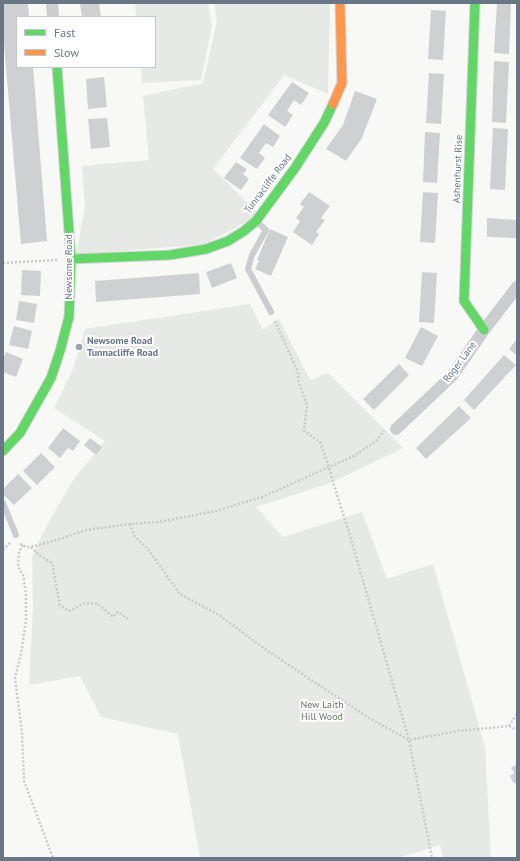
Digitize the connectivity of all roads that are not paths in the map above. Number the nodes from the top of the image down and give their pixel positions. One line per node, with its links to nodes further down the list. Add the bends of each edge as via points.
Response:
1 (52, 3): 4 (street)
2 (340, 3): 6 (street, Tunnacliffe Road, via 342,83 324,123)
3 (475, 3): 10 (street, Ashenhurst Rise, via 464,301)
4 (53, 16)
5 (57, 68): 7 (street, Newsome Road)
6 (256, 221): 7 (street, Tunnacliffe Road, via 228,241 206,249 170,255); 9 (lane, via 266,230 252,255 248,269)
7 (71, 259): 12 (street, Newsome Road, via 69,317 51,378 20,433)
8 (517, 287): 10 (street, Roger Lane)
9 (271, 312)
10 (484, 330): 11 (street, Roger Lane, via 452,376)
11 (396, 429)
12 (3, 451)
13 (3, 503): 14 (lane)
14 (16, 535)

